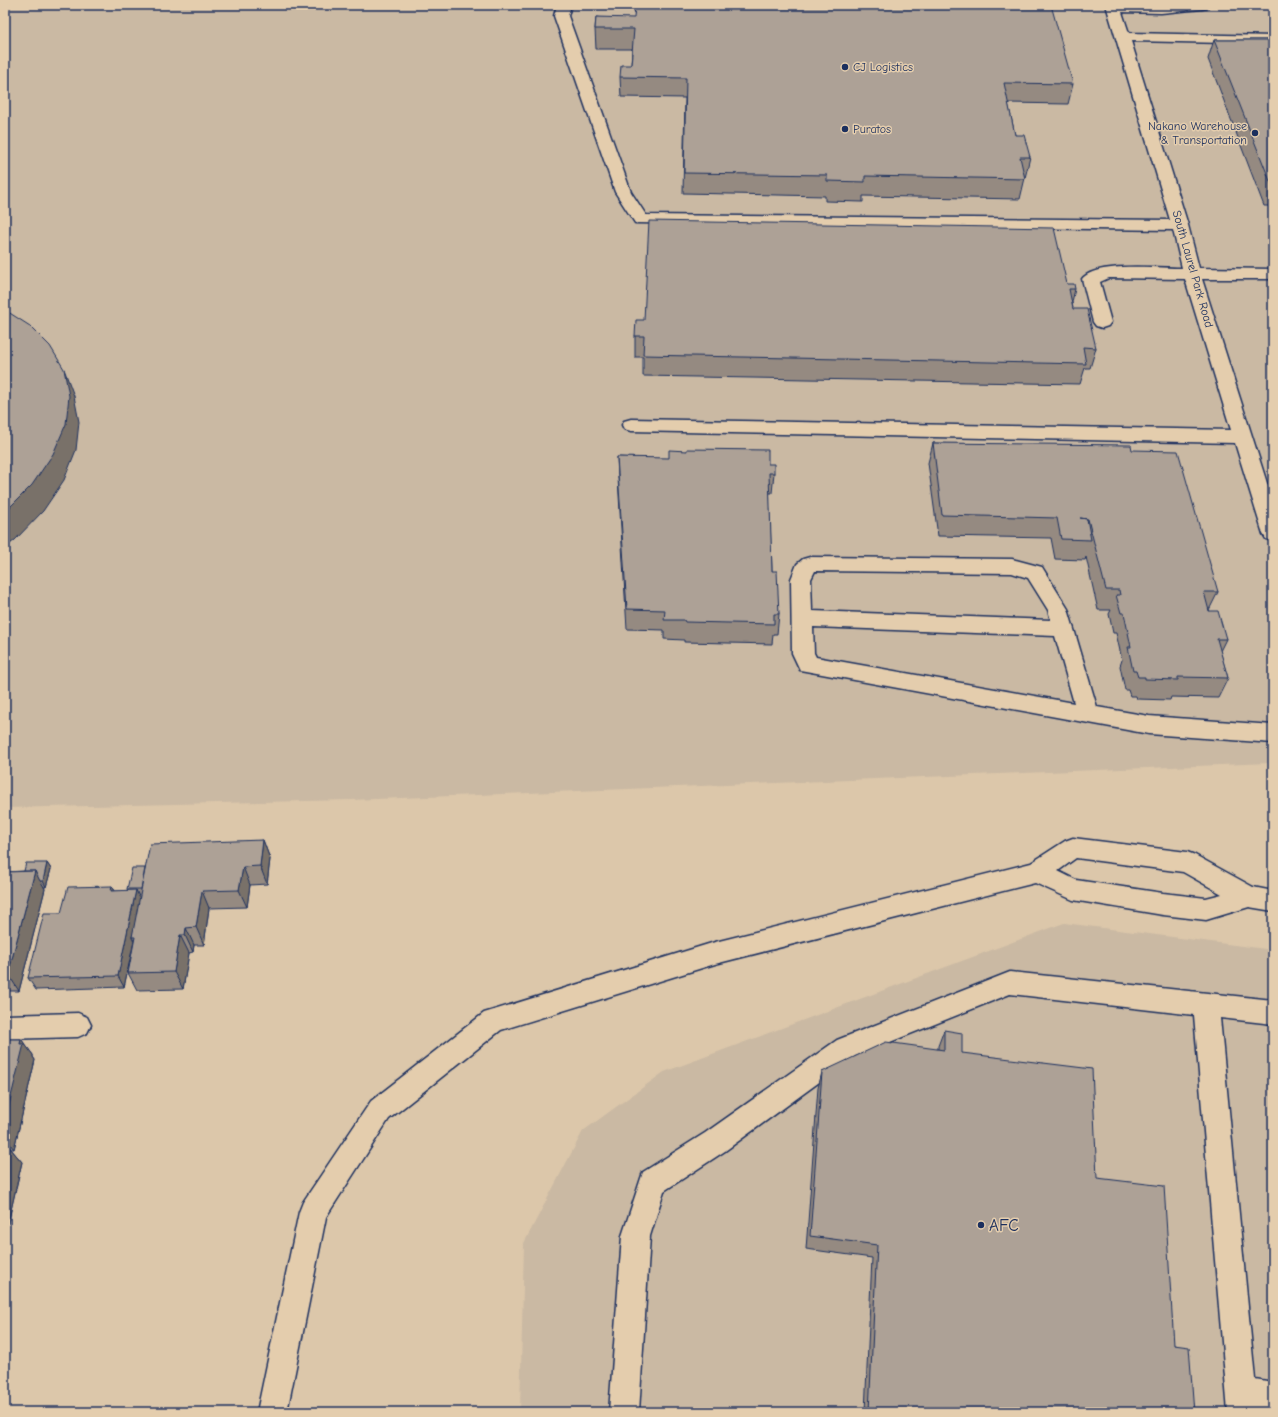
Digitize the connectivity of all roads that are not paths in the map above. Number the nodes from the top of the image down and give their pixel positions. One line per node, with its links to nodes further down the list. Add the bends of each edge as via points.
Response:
1 (564, 5): 6 (street, via 561,16 621,184 641,220 1101,222)
2 (1202, 5): 3 (street, via 1161,9)
3 (1113, 7): 4 (street, South Laurel Park Road)
4 (1123, 37): 5 (street); 6 (street, South Laurel Park Road)
5 (1273, 40)
6 (1180, 225): 7 (street, South Laurel Park Road)
7 (1192, 274): 8 (street); 9 (street, via 1107,273 1091,279); 11 (street, South Laurel Park Road)
8 (1273, 274)
9 (1102, 322)
10 (631, 425): 11 (street)
11 (1244, 437): 12 (street, South Laurel Park Road)
12 (1273, 534)
13 (802, 619): 14 (street); 14 (street, via 801,579 804,569 810,564 1012,566 1035,572 1058,609); 15 (street, via 803,653 808,664)
14 (1064, 628): 15 (street)
15 (1088, 715): 16 (street, via 1149,725)
16 (1273, 734)
17 (1037, 872): 18 (street, via 1073,890 1163,904 1206,908); 18 (street, via 1072,848 1187,862); 26 (street, via 714,953 493,1021 380,1110 313,1212)
18 (1249, 897): 19 (street)
19 (1273, 901)
20 (1206, 1005): 21 (street); 25 (street); 27 (street, via 1010,983 846,1048 715,1142 653,1182 636,1236)
21 (1273, 1012)
22 (78, 1025): 23 (street)
23 (5, 1027)
24 (1273, 1396): 25 (street)
25 (1242, 1402)
26 (272, 1412)
27 (624, 1412)

